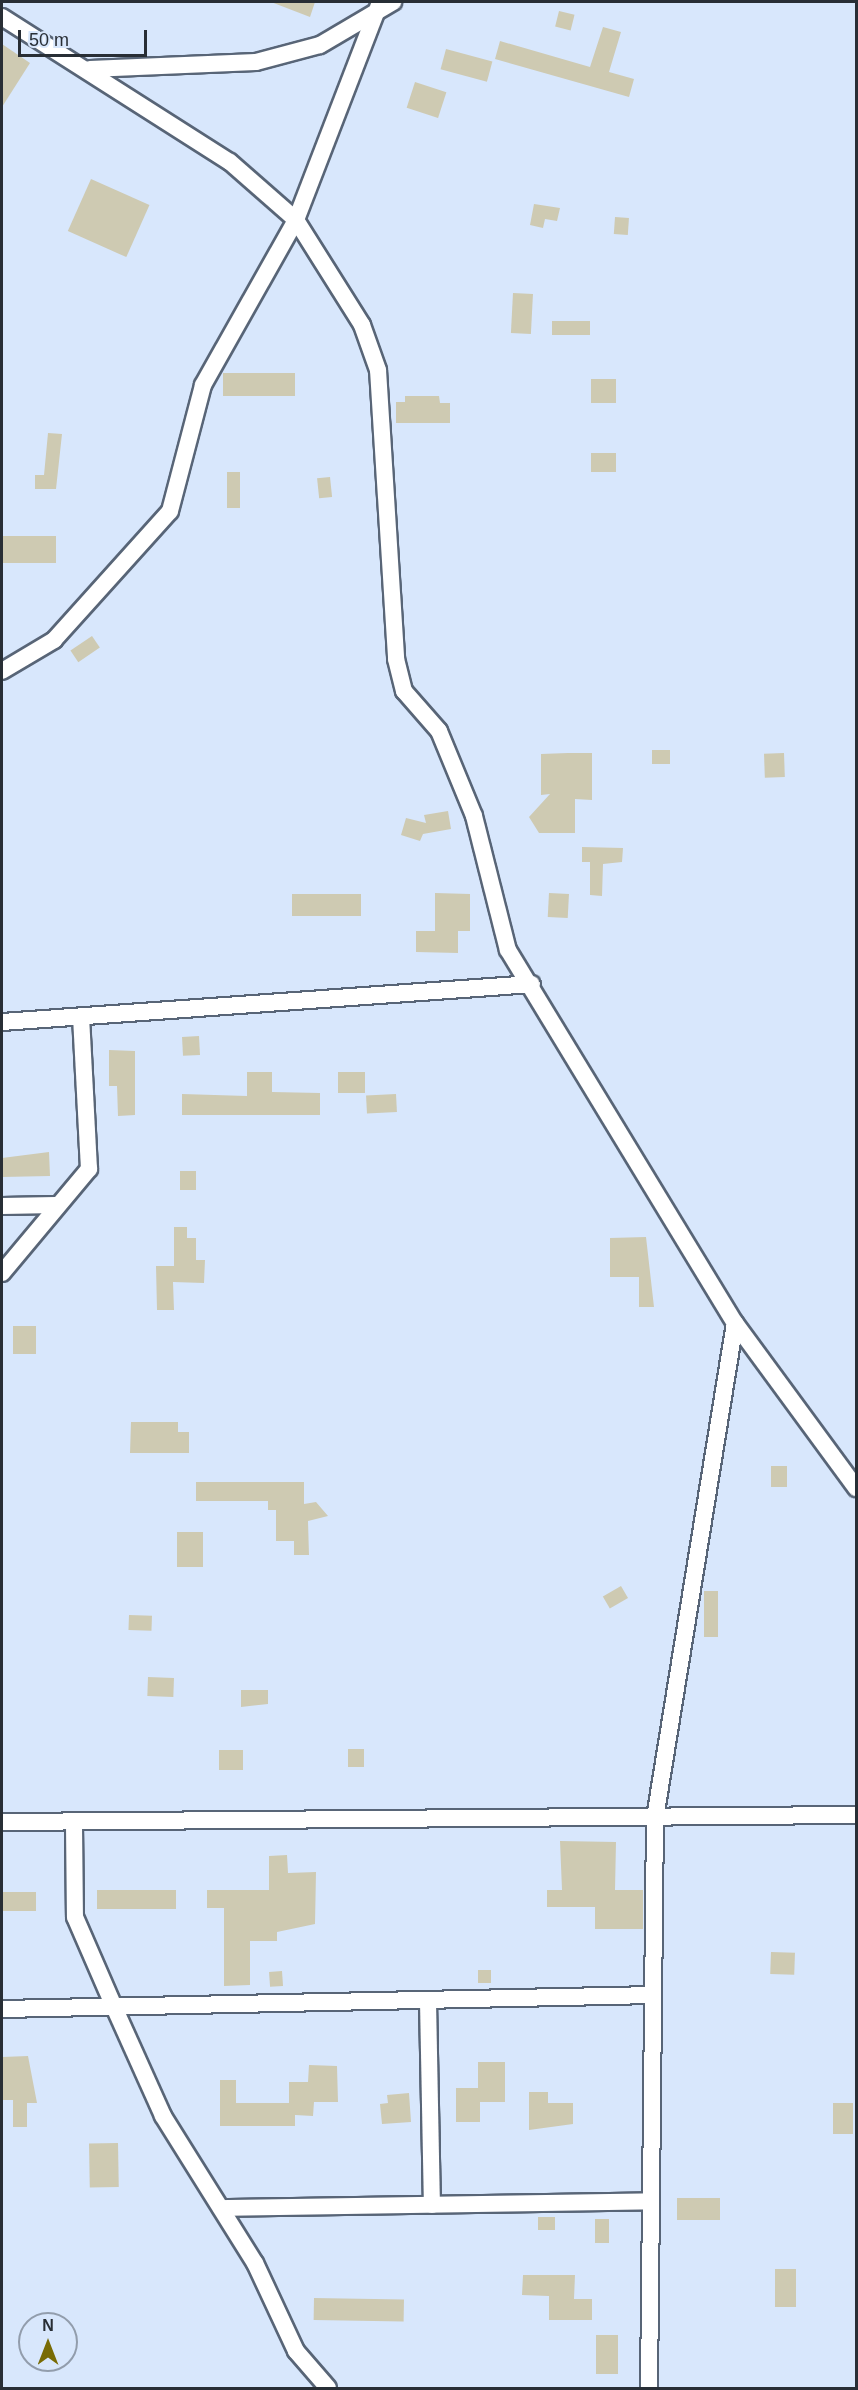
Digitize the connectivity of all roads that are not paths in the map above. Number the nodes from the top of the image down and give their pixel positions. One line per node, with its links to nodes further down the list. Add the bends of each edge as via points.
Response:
1 (393, 2): 2 (street)
2 (379, 6): 4 (street, via 320,45 256,62); 5 (street)
3 (2, 17): 4 (street)
4 (90, 69): 5 (street, via 230,162)
5 (296, 220): 6 (street, via 203,385 170,512 54,640); 7 (street, via 362,325 378,370 390,612 404,692 439,731 481,837 508,950)
6 (2, 671)
7 (532, 984): 8 (street); 13 (street)
8 (81, 1017): 9 (street); 10 (street, via 89,1169)
9 (2, 1022)
10 (56, 1204): 11 (street); 12 (street)
11 (2, 1206)
12 (2, 1273)
13 (735, 1323): 14 (street); 16 (street)
14 (856, 1488)
15 (856, 1815): 16 (street)
16 (656, 1818): 18 (street); 19 (street)
17 (2, 1822): 18 (street)
18 (74, 1825): 22 (street, via 75,1917)
19 (652, 1995): 20 (street); 23 (street)
20 (428, 2001): 22 (street); 24 (street)
21 (2, 2009): 22 (street)
22 (115, 2009): 25 (street, via 163,2115)
23 (649, 2201): 24 (street); 27 (street)
24 (432, 2205): 25 (street)
25 (221, 2208): 26 (street, via 255,2263 296,2350)
26 (328, 2388)
27 (649, 2388)

